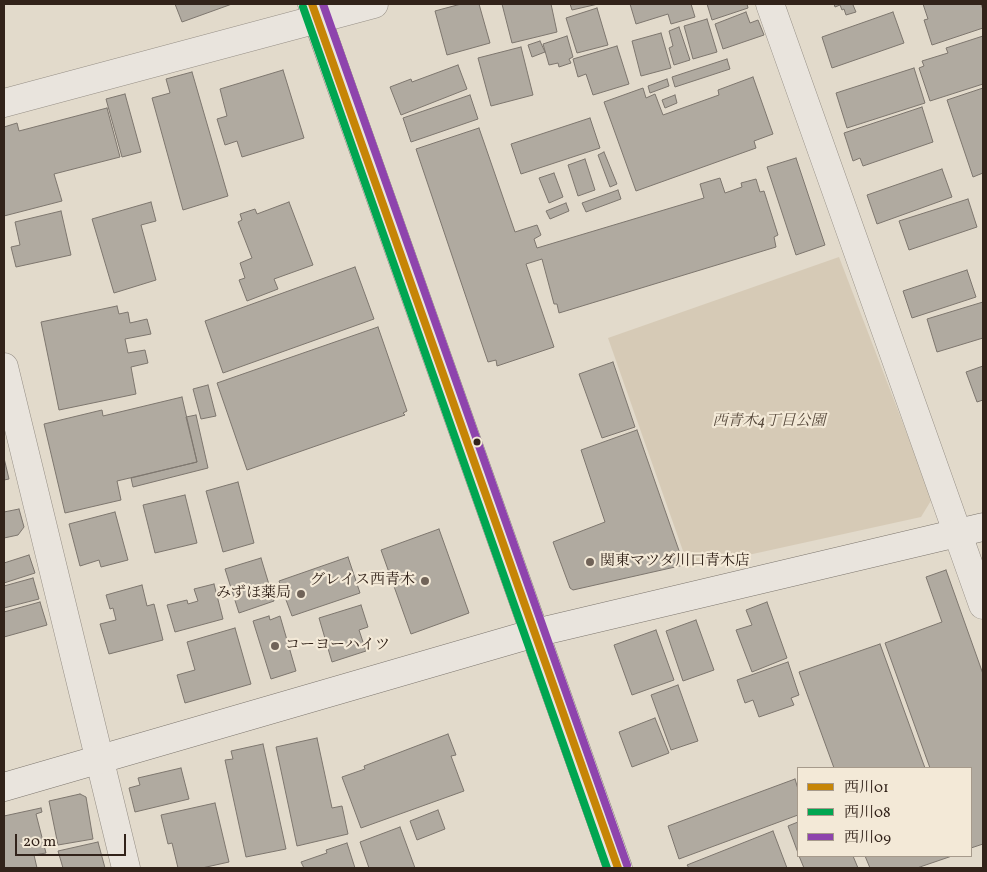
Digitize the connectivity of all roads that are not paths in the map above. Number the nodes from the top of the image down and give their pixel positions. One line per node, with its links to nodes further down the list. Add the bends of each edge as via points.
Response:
1 (374, 4): 3 (street)
2 (770, 4): 6 (street)
3 (315, 11): 4 (street); 8 (street)
4 (4, 103)
5 (4, 366): 9 (street)
6 (971, 530): 7 (street); 8 (street)
7 (983, 605)
8 (535, 633): 9 (street); 12 (street)
9 (99, 760): 10 (street); 11 (street)
10 (4, 786)
11 (126, 868)
12 (618, 868)

